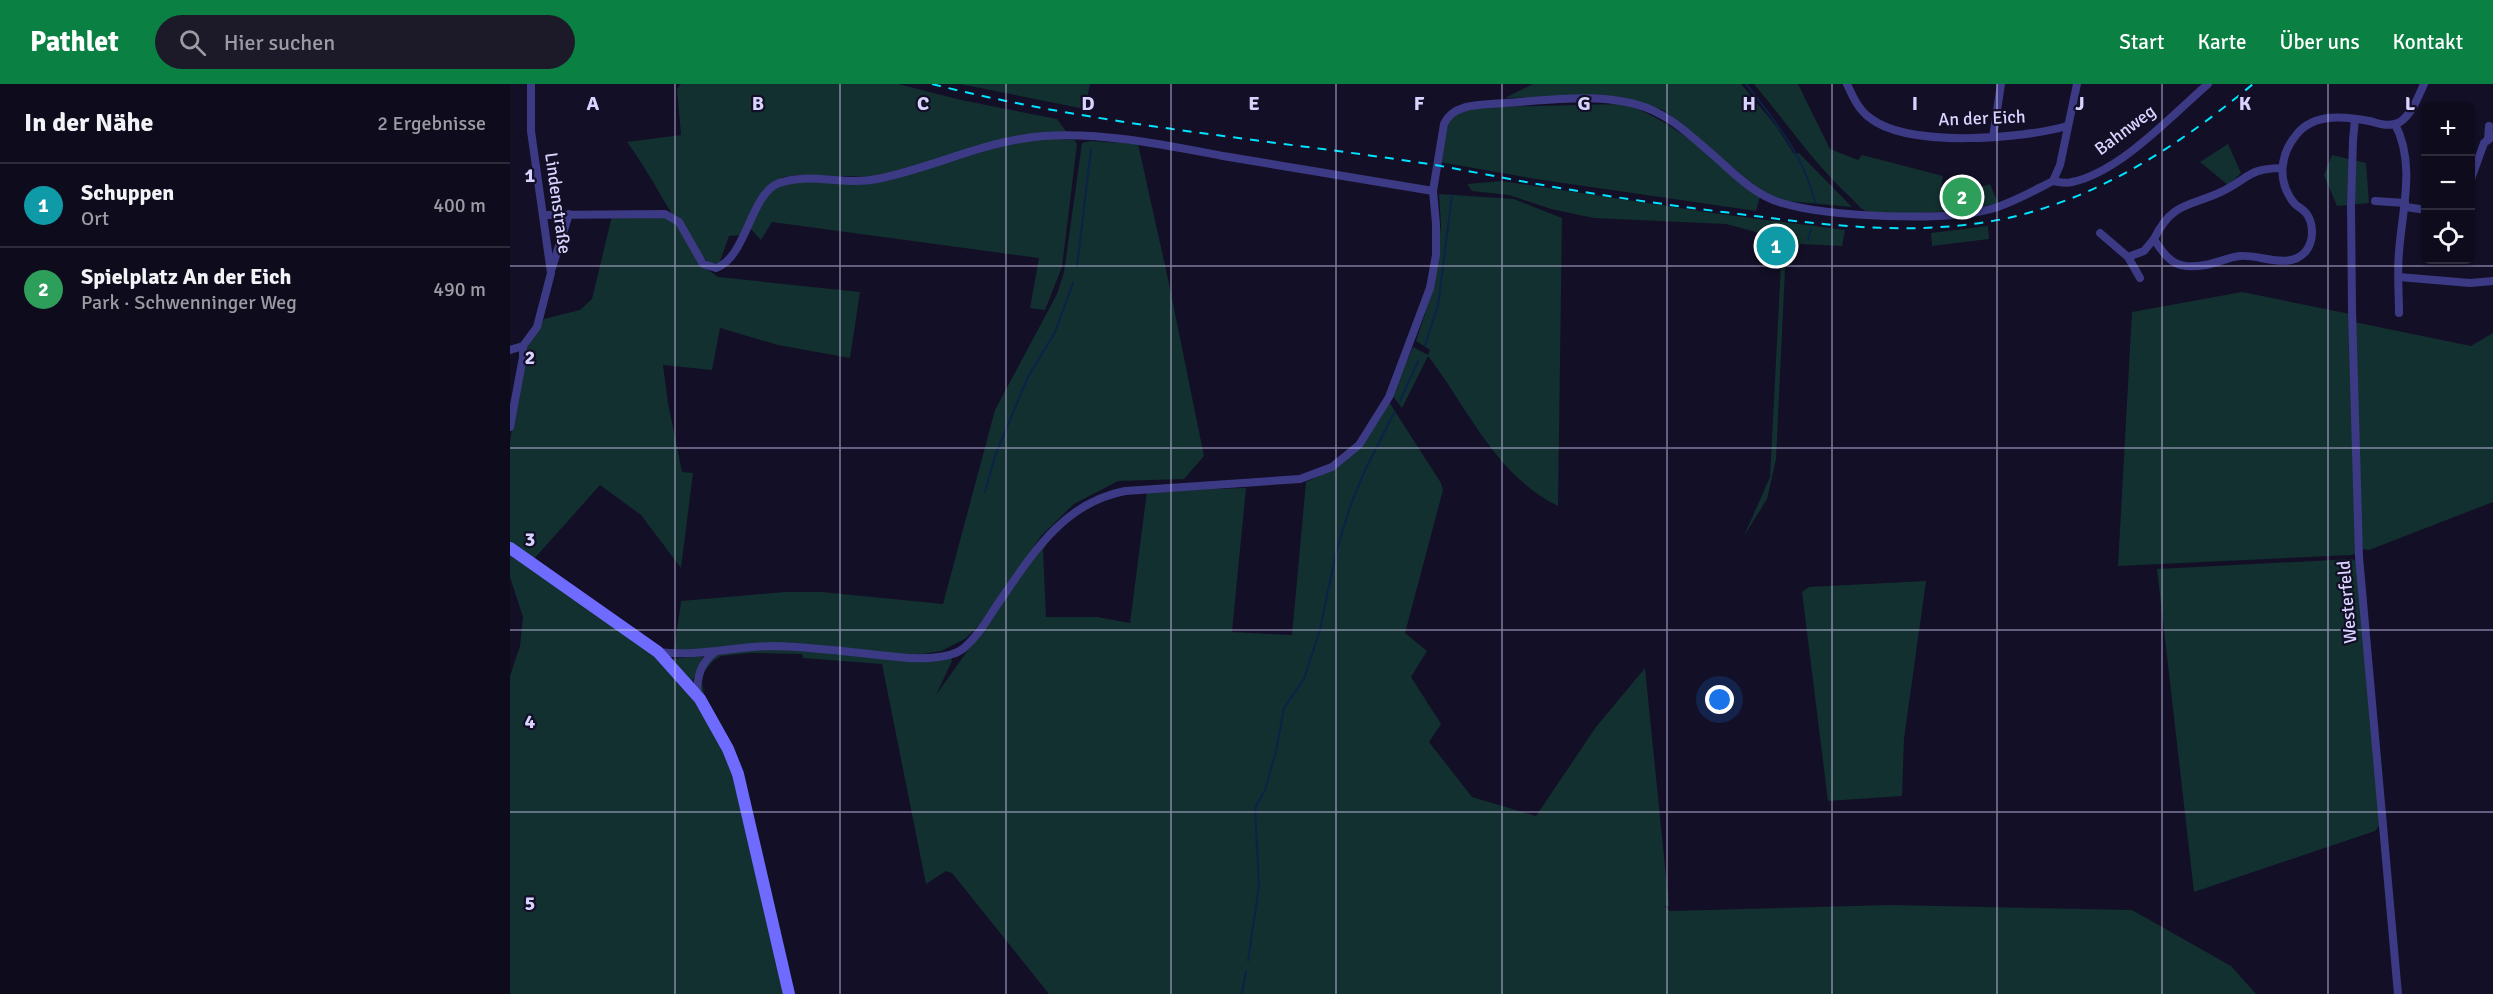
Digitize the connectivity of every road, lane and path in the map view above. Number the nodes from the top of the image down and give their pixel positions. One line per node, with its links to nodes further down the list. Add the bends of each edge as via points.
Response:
1 (531, 84): 21 (street, Lindenstraße, via 531,130)
2 (1847, 84): 11 (street, An der Eich, via 1857,105 1879,124 1916,135)
3 (2001, 84): 11 (street)
4 (2077, 84): 9 (street)
5 (2208, 84): 15 (street, Bahnweg, via 2105,168 2069,183)
6 (2424, 84): 8 (street, via 2411,110)
7 (2355, 119): 8 (street); 13 (street, via 2309,122 2296,134); 38 (street, Westerfeld, via 2351,206 2359,557)
8 (2395, 124): 18 (street, via 2403,150)
9 (2067, 126): 11 (street, An der Eich); 15 (street)
10 (2489, 126): 12 (street)
11 (1993, 137)
12 (2490, 138): 14 (street)
13 (2281, 168): 23 (street, via 2256,171 2226,189 2188,203 2162,223); 23 (street, via 2282,181 2312,227 2305,252 2293,260 2240,256 2190,268 2163,254)
14 (2475, 168)
15 (2053, 181): 16 (street, Bahnweg, via 2000,206 1973,213 1929,216 1804,208 1761,195 1681,127 1656,112 1616,99 1479,105 1453,112 1444,124)
16 (1433, 191): 20 (street, via 1139,140 1045,136 1008,142 879,179 805,178 775,184 762,199 730,261 716,268 703,264 679,222 665,214); 35 (street, Bahnweg, via 1437,224 1430,288 1389,397 1359,445 1332,467 1300,479 1273,483 1145,489 1097,499 1072,513 1033,552 962,650 925,658 784,646)
17 (2375, 201): 18 (street)
18 (2405, 205): 19 (street); 26 (street)
19 (2421, 209)
20 (568, 214): 21 (street); 25 (street)
21 (543, 215): 25 (street, Lindenstraße)
22 (2100, 233): 24 (street)
23 (2154, 239): 24 (street, via 2144,251)
24 (2128, 257): 27 (street)
25 (551, 273): 30 (street, Lindenstraße, via 537,327)
26 (2399, 277): 28 (street); 29 (street)
27 (2140, 278)
28 (2493, 282)
29 (2399, 313)
30 (523, 346): 31 (street); 32 (street, Lindenstraße)
31 (510, 350)
32 (511, 421)
33 (510, 548): 34 (main road)
34 (658, 651): 35 (street, Bahnweg, via 683,655); 36 (main road)
35 (715, 652): 36 (street, via 701,667)
36 (697, 695): 37 (main road, via 738,774)
37 (789, 994)
38 (2398, 994)

